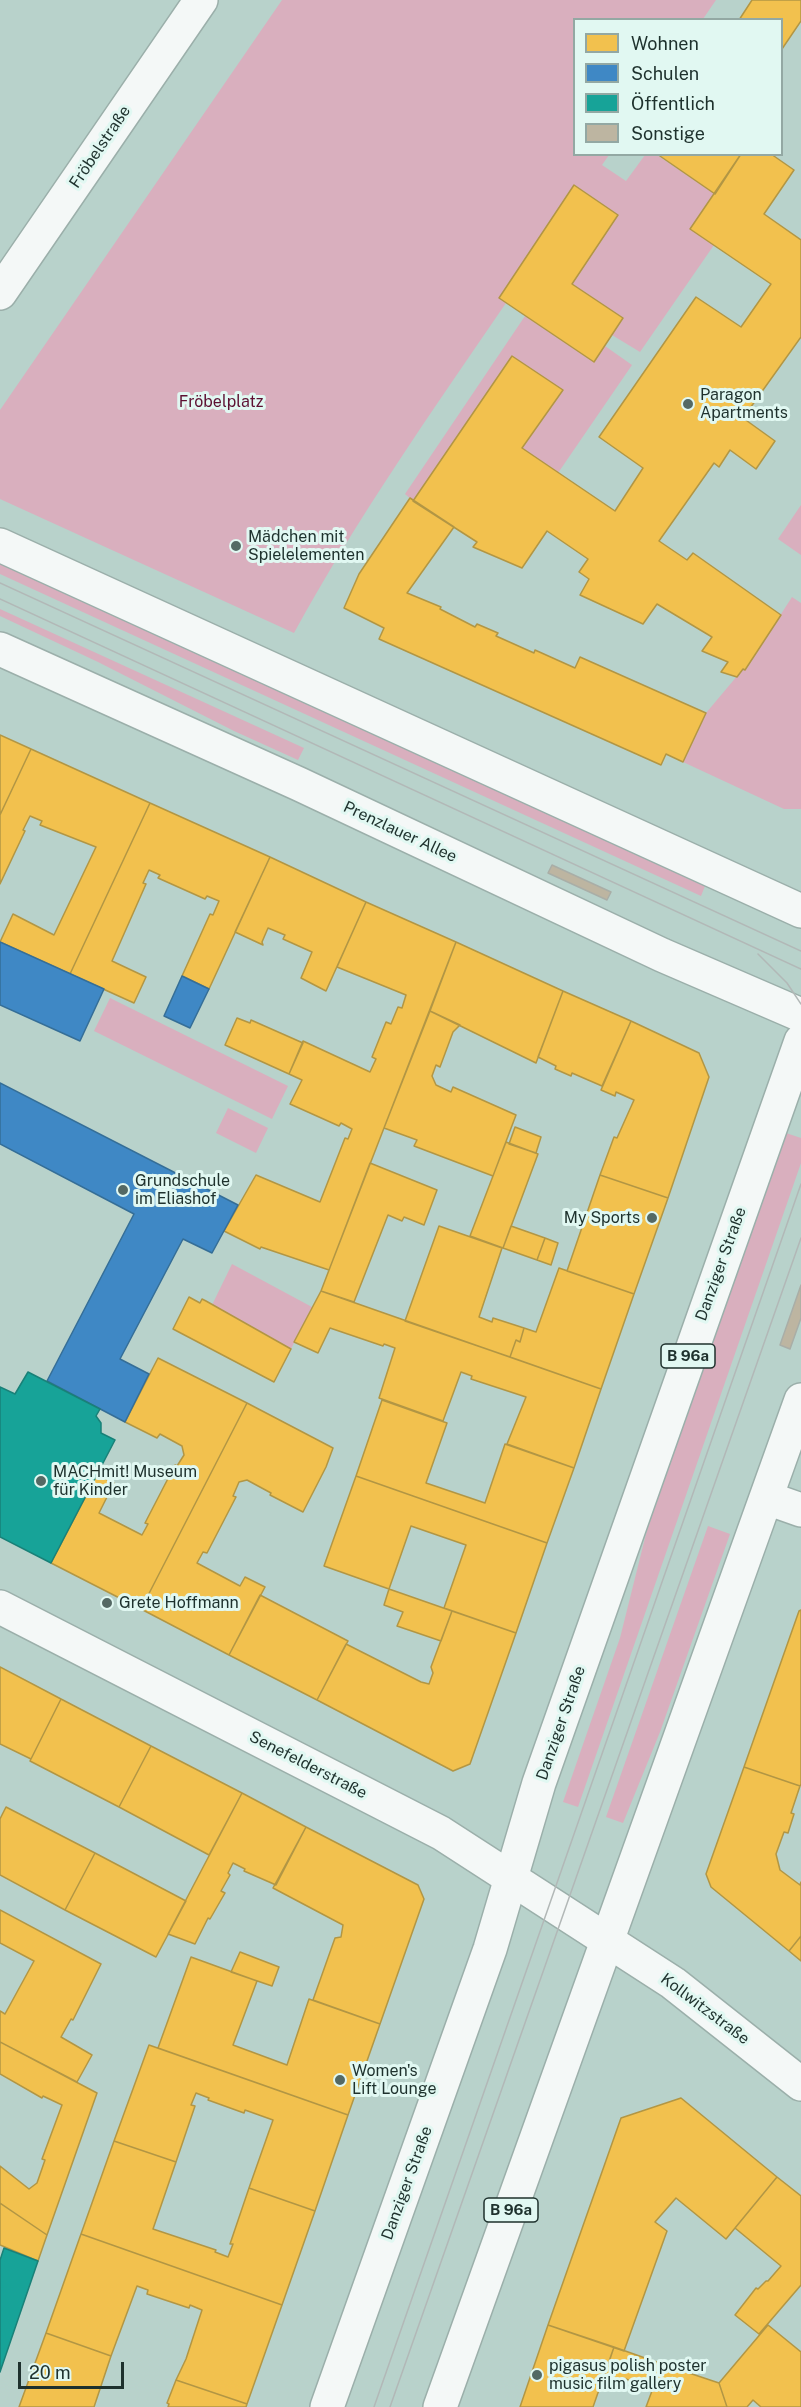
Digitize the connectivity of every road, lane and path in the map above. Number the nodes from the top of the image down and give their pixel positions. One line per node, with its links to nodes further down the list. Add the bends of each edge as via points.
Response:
1 (201, 0): 2 (main road, Fröbelstraße)
2 (0, 293)
3 (0, 545): 5 (main road)
4 (0, 649): 6 (main road, Prenzlauer Allee, via 662,955)
5 (801, 911)
6 (801, 1015)
7 (801, 1041): 12 (main road, Danziger Straße / B 96a, via 547,1761)
8 (801, 1400): 9 (main road, B 96a)
9 (767, 1498): 10 (main road); 13 (main road, B 96a)
10 (801, 1510)
11 (0, 1607): 12 (main road, Senefelderstraße, via 441,1833)
12 (511, 1878): 13 (main road, Senefelderstraße); 15 (main road, Danziger Straße / B 96a, via 486,1960)
13 (606, 1940): 14 (main road, Kollwitzstraße, via 673,1983); 16 (main road, B 96a)
14 (801, 2084)
15 (327, 2407)
16 (440, 2407)

